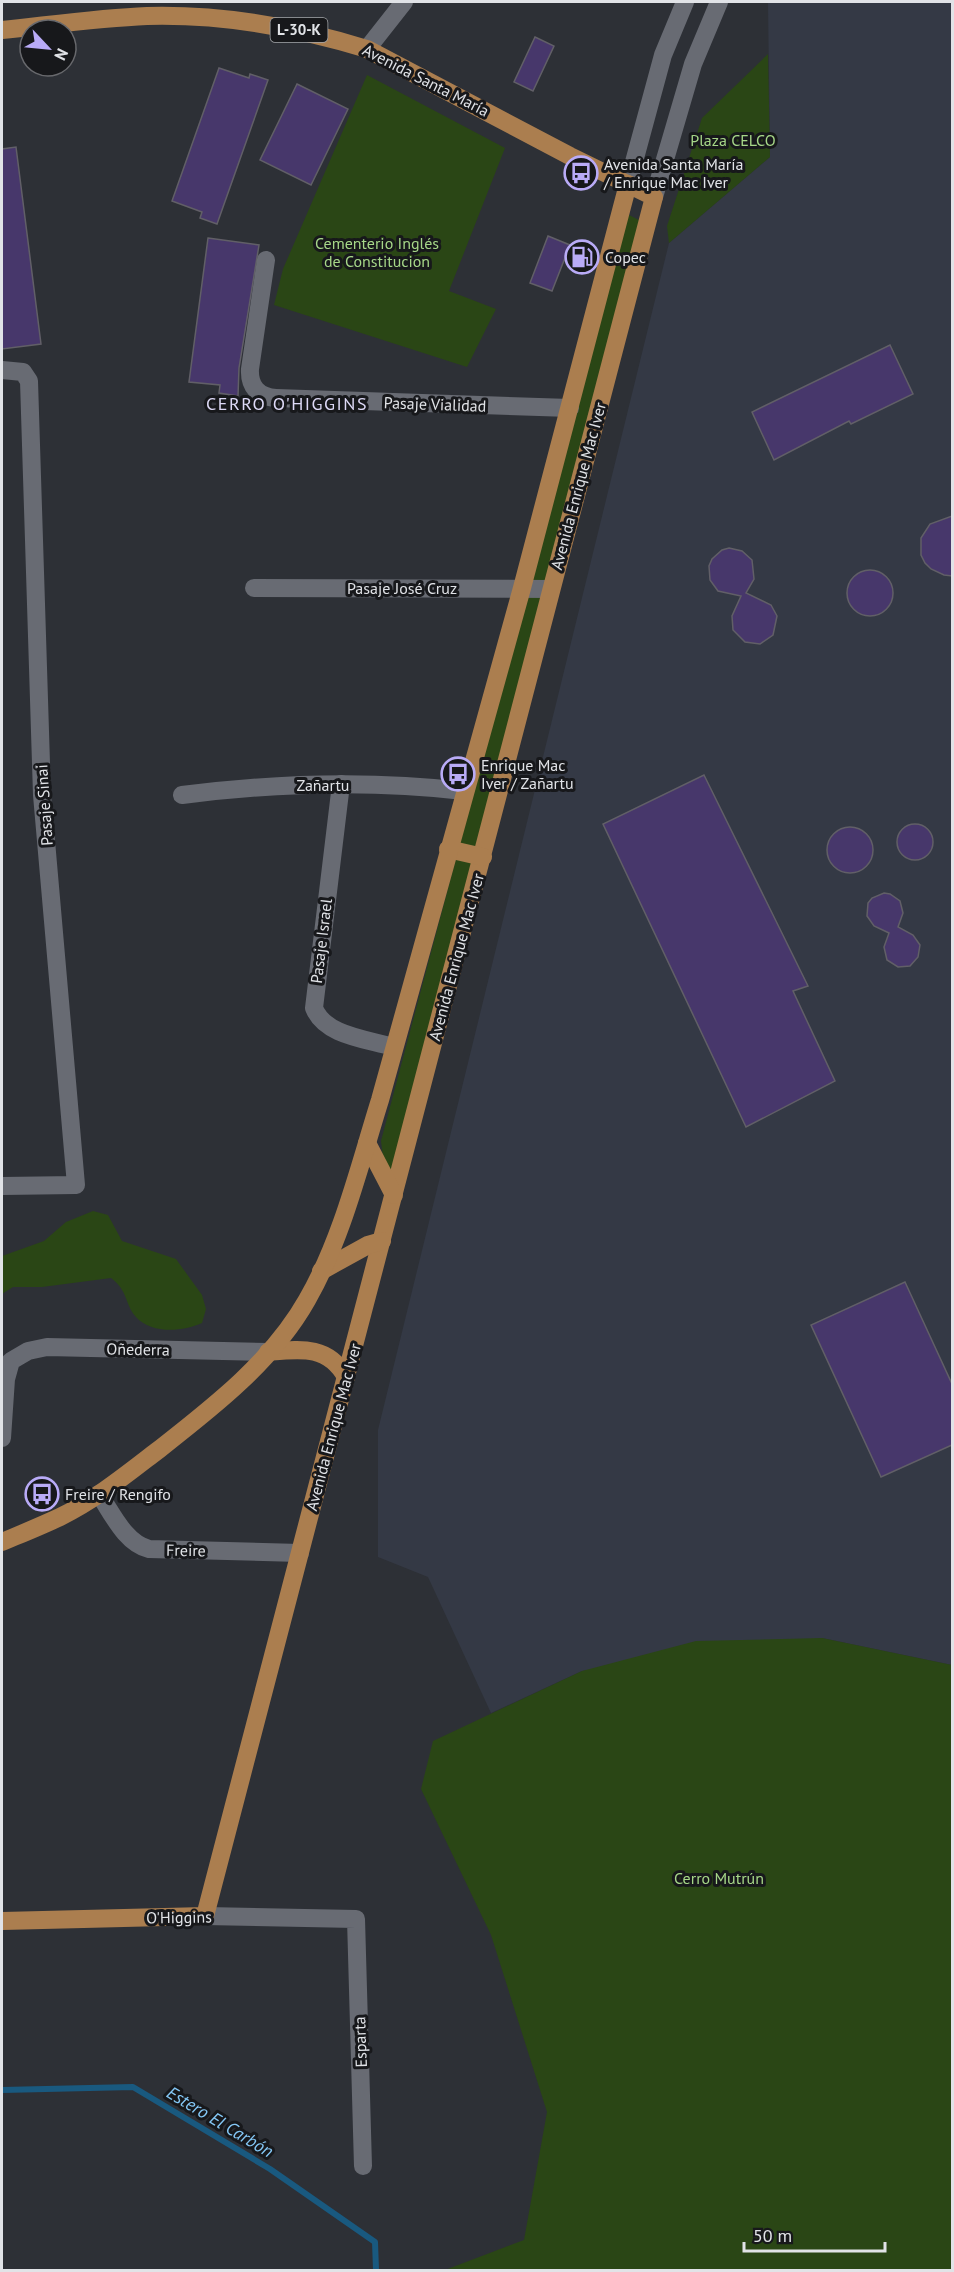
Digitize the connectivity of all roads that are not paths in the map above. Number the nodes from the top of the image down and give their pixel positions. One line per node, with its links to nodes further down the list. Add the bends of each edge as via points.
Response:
1 (404, 2): 5 (street)
2 (685, 2): 6 (street, Avenida Enrique Mac Iver, via 663,55)
3 (719, 2): 7 (street, Avenida Enrique Mac Iver, via 693,64)
4 (2, 30): 5 (main road, Avenida Santa María / L-30-K, via 147,16 204,17 297,30)
5 (368, 49): 6 (main road, Avenida Santa María / L-30-K)
6 (628, 184): 7 (main road, Avenida Santa María / L-30-K); 10 (main road, Avenida Enrique Mac Iver)
7 (654, 197): 13 (main road, Avenida Enrique Mac Iver)
8 (266, 260): 10 (street, Pasaje Vialidad, via 250,369 252,385 263,396)
9 (2, 370): 21 (street, Pasaje Sinai, via 23,372 29,381 42,795 76,1185)
10 (570, 408): 12 (main road, Avenida Enrique Mac Iver)
11 (254, 588): 12 (street, Pasaje José Cruz)
12 (522, 588): 13 (street, Pasaje José Cruz); 15 (main road, Avenida Enrique Mac Iver)
13 (551, 589): 18 (main road, Avenida Enrique Mac Iver)
14 (341, 784): 15 (street, Zañartu); 16 (street, Zañartu, via 253,786); 19 (street, Pasaje Israel, via 314,1008 321,1021 332,1029)
15 (464, 791): 17 (main road, Avenida Enrique Mac Iver)
16 (182, 795)
17 (448, 849): 18 (main road); 19 (main road, Avenida Enrique Mac Iver)
18 (483, 856): 22 (main road, Avenida Enrique Mac Iver)
19 (393, 1047): 20 (main road, Avenida Enrique Mac Iver)
20 (367, 1143): 22 (main road); 24 (main road, Avenida Enrique Mac Iver)
21 (2, 1186)
22 (394, 1195): 23 (main road, Avenida Enrique Mac Iver)
23 (382, 1241): 24 (main road); 26 (main road, Avenida Enrique Mac Iver)
24 (321, 1271): 25 (main road, Avenida Enrique Mac Iver, via 290,1328)
25 (268, 1352): 26 (main road, via 307,1348 317,1351 335,1361); 27 (street, Oñederra, via 48,1347 28,1351 11,1361); 28 (main road, via 207,1412)
26 (346, 1377): 30 (main road, Avenida Enrique Mac Iver)
27 (2, 1438)
28 (99, 1494): 29 (main road); 30 (street, Freire, via 131,1539 149,1549)
29 (2, 1542)
30 (300, 1553): 31 (main road, Avenida Enrique Mac Iver)
31 (205, 1916): 32 (street, O'Higgins); 33 (main road, O'Higgins)
32 (356, 1918): 34 (street, Esparta)
33 (2, 1921)
34 (363, 2166)

